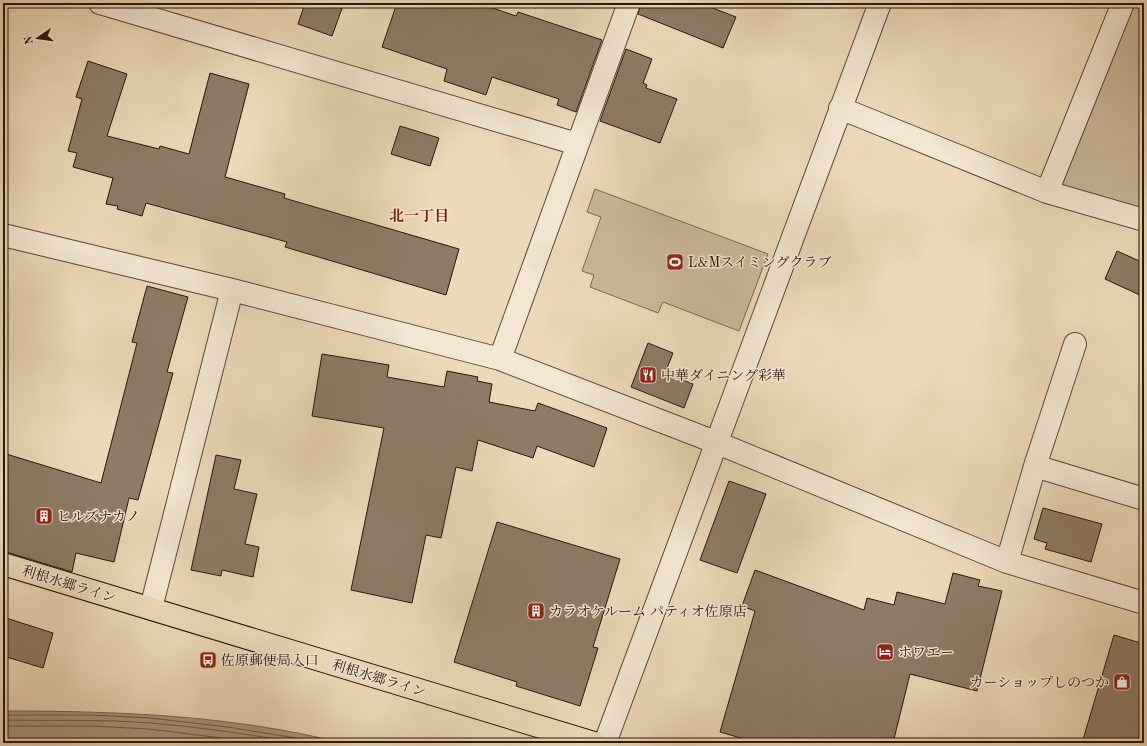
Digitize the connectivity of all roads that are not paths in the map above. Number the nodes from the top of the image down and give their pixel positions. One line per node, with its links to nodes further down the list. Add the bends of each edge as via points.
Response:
1 (100, 3): 6 (street)
2 (629, 3): 6 (street)
3 (880, 3): 5 (street)
4 (1123, 3): 7 (street)
5 (840, 108): 7 (street); 13 (street)
6 (577, 144): 12 (street)
7 (1047, 192): 8 (street)
8 (1144, 220)
9 (3, 235): 10 (street)
10 (232, 290): 12 (street); 19 (street)
11 (1075, 344): 14 (street)
12 (500, 359): 13 (street)
13 (715, 442): 16 (street); 21 (street)
14 (1036, 466): 15 (street); 16 (street)
15 (1144, 498)
16 (1008, 562): 18 (street)
17 (3, 564): 19 (highway, 利根水郷ライン)
18 (1144, 602)
19 (151, 608): 20 (highway, 利根水郷ライン)
20 (594, 743)
21 (605, 743)

